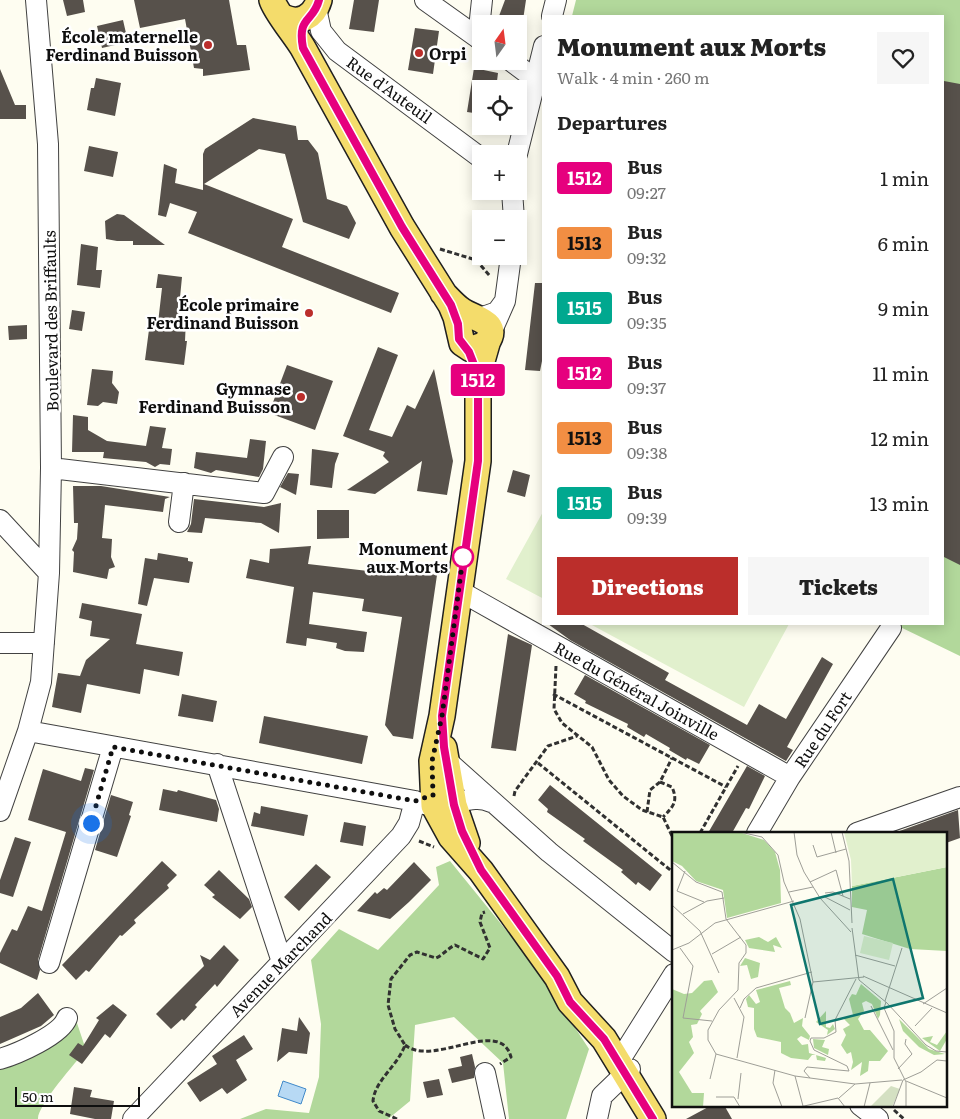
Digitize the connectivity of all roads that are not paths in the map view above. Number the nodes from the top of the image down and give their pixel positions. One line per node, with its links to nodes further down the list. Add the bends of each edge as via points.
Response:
1 (36, 0): 17 (street, Boulevard des Briffaults, via 48,144)
2 (425, 0): 8 (street)
3 (482, 0): 6 (street)
4 (556, 0): 7 (street)
5 (299, 8): 13 (street, Rue d'Auteuil, via 337,51); 15 (main road, via 303,48 456,317)
6 (481, 15)
7 (552, 15)
8 (472, 33)
9 (542, 53): 11 (street)
10 (524, 70): 11 (street)
11 (535, 78): 12 (street)
12 (519, 145)
13 (472, 151)
14 (510, 265): 15 (street, via 505,300)
15 (476, 331): 22 (main road, via 478,461)
16 (283, 457): 18 (street, via 264,492)
17 (51, 468): 18 (street); 21 (street, Boulevard des Briffaults)
18 (184, 483): 20 (street)
19 (0, 520): 21 (street)
20 (179, 522)
21 (49, 573): 25 (street, Boulevard des Briffaults)
22 (458, 590): 26 (main road); 31 (street, Rue du Général Joinville)
23 (891, 628): 31 (street, Rue du Fort)
24 (0, 643): 25 (street)
25 (44, 643): 27 (street, Boulevard des Briffaults, via 41,682)
26 (442, 716): 29 (main road); 34 (main road, via 432,761)
27 (26, 737): 28 (street); 35 (street, Boulevard des Briffaults)
28 (113, 747): 30 (street); 40 (street)
29 (446, 760): 32 (street); 34 (main road)
30 (217, 764): 34 (street); 39 (street)
31 (790, 777): 36 (street, Rue du Fort)
32 (484, 795): 34 (street); 38 (street, via 549,852)
33 (960, 797): 37 (street)
34 (437, 799): 39 (street, Avenue Marchand, via 409,823 401,836); 44 (main road, via 462,831 481,870 557,976 570,1002)
35 (0, 811)
36 (758, 832)
37 (861, 832)
38 (672, 950)
39 (282, 962): 47 (street, Avenue Marchand)
40 (49, 963)
41 (672, 978): 44 (street)
42 (67, 1018): 43 (street, via 59,1029 40,1041)
43 (0, 1059)
44 (626, 1069): 49 (street, via 602,1096); 50 (main road)
45 (485, 1073): 48 (street)
46 (861, 1106): 51 (street)
47 (132, 1119)
48 (495, 1119)
49 (597, 1119)
50 (653, 1119)
51 (878, 1119)

